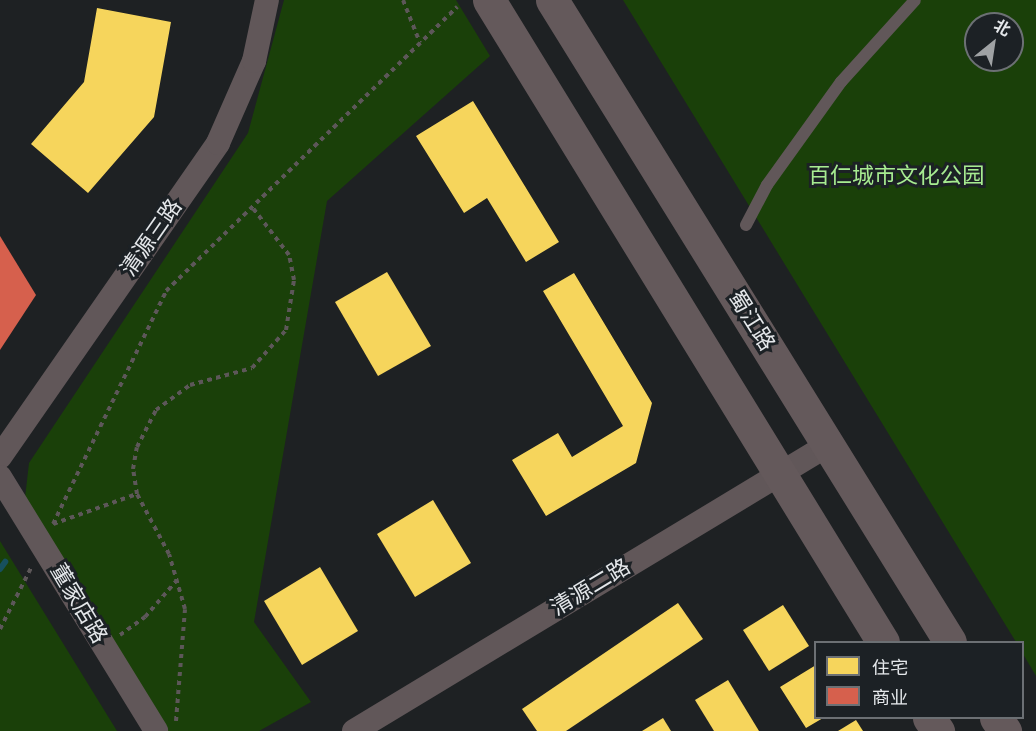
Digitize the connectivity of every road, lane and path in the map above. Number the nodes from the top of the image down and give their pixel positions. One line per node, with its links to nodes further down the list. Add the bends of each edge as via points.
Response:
1 (267, 0): 11 (street, 清源三路, via 254,62 218,144)
2 (403, 0): 7 (path)
3 (489, 0): 12 (street)
4 (552, 0): 10 (street, 蜀江路)
5 (915, 0): 9 (lane, via 834,91)
6 (458, 7): 7 (path)
7 (420, 44): 8 (path)
8 (252, 207): 14 (path, via 289,255 294,280 286,330 252,368 190,385 156,410 137,447); 15 (path, via 166,291)
9 (746, 225)
10 (828, 445): 12 (street, 清源二路); 20 (street, 蜀江路)
11 (0, 457)
12 (779, 474): 19 (street); 24 (street, 清源二路)
13 (0, 477): 16 (street, 董家店路)
14 (137, 494): 15 (path); 17 (path)
15 (53, 524): 16 (path)
16 (42, 546): 18 (path); 21 (street, 董家店路)
17 (177, 580): 21 (path, via 145,617); 23 (path, via 185,609)
18 (0, 629)
19 (882, 641)
20 (949, 641)
21 (102, 643): 22 (street, 董家店路)
22 (156, 731)
23 (175, 731)
24 (354, 731)

